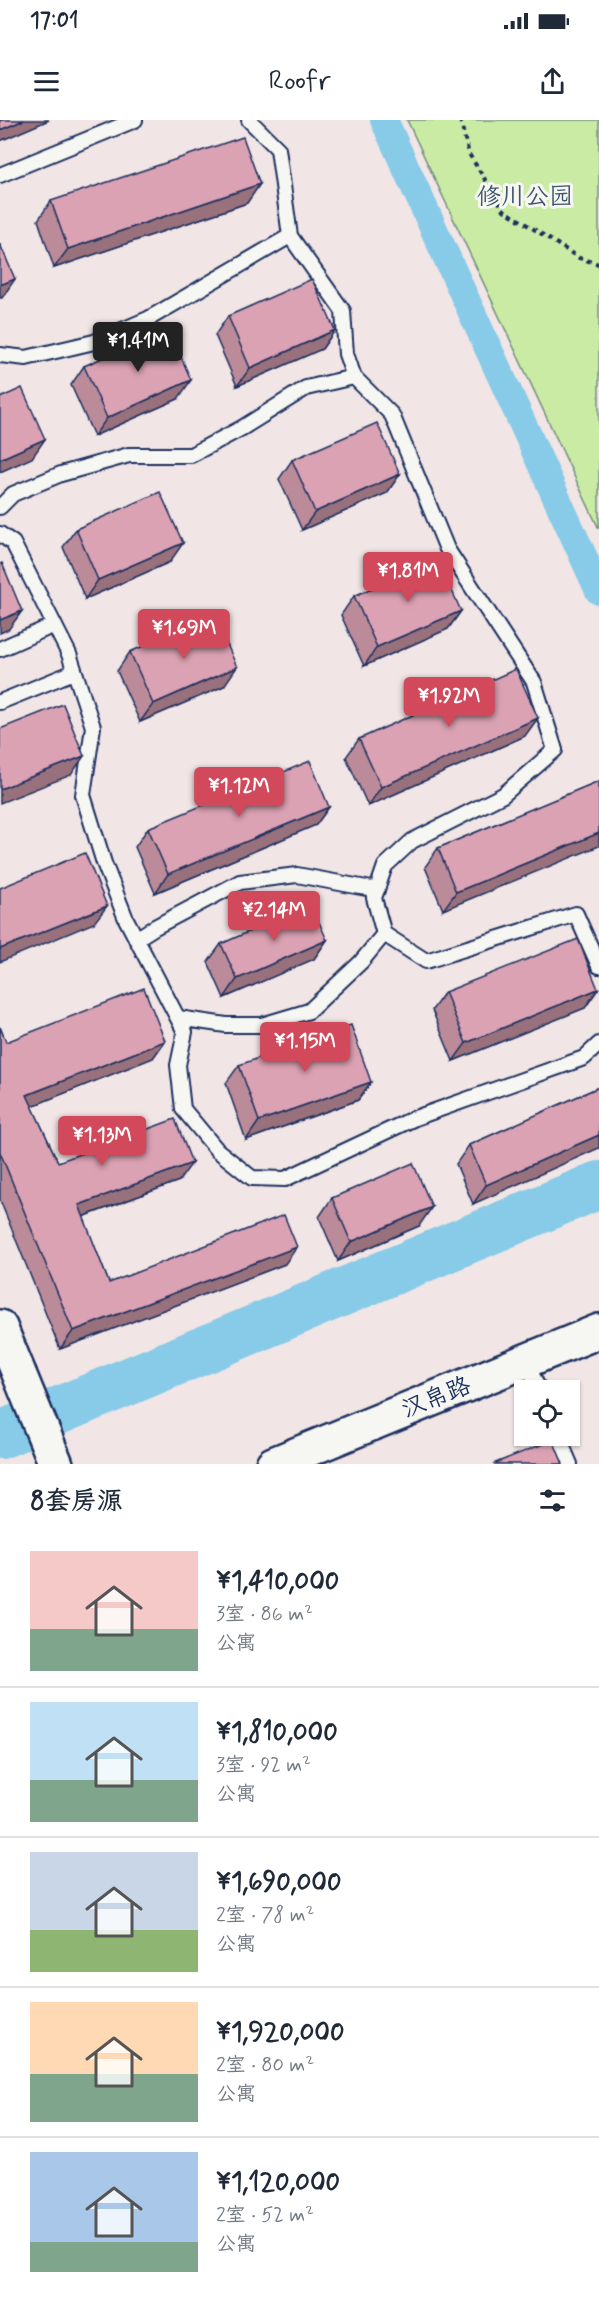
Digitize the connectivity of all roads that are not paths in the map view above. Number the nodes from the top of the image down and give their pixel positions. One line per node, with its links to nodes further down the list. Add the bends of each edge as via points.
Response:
1 (135, 120): 3 (lane)
2 (249, 120): 4 (lane, via 278,149)
3 (0, 175)
4 (290, 236): 5 (lane, via 148,320 94,342 27,358); 6 (lane, via 342,311 346,354)
5 (0, 355)
6 (354, 377): 7 (lane, via 306,388 191,455 129,455 61,474 13,494); 13 (lane, via 392,415 447,549 534,682 555,750 503,795 412,841 385,866)
7 (0, 507)
8 (0, 534): 9 (lane, via 13,543)
9 (54, 625): 10 (lane); 11 (lane)
10 (0, 649)
11 (74, 672): 12 (lane); 15 (lane, via 93,727 83,795 104,863)
12 (0, 702)
13 (377, 890): 14 (lane, via 374,898); 15 (lane, via 297,874 240,882)
14 (384, 934): 16 (lane, via 426,961 576,914); 17 (lane, via 361,962 309,1011 262,1025)
15 (136, 939): 17 (lane)
16 (599, 966)
17 (178, 1018): 18 (lane, via 185,1032 178,1065 183,1109 217,1150 252,1178 285,1179 415,1118 584,1058)
18 (599, 1044)
19 (0, 1327): 24 (street)
20 (599, 1331): 21 (street, 汉帛路)
21 (526, 1360): 22 (lane); 25 (street, 汉帛路)
22 (535, 1380)
23 (562, 1446): 26 (lane)
24 (56, 1464)
25 (273, 1464)
26 (570, 1464)

